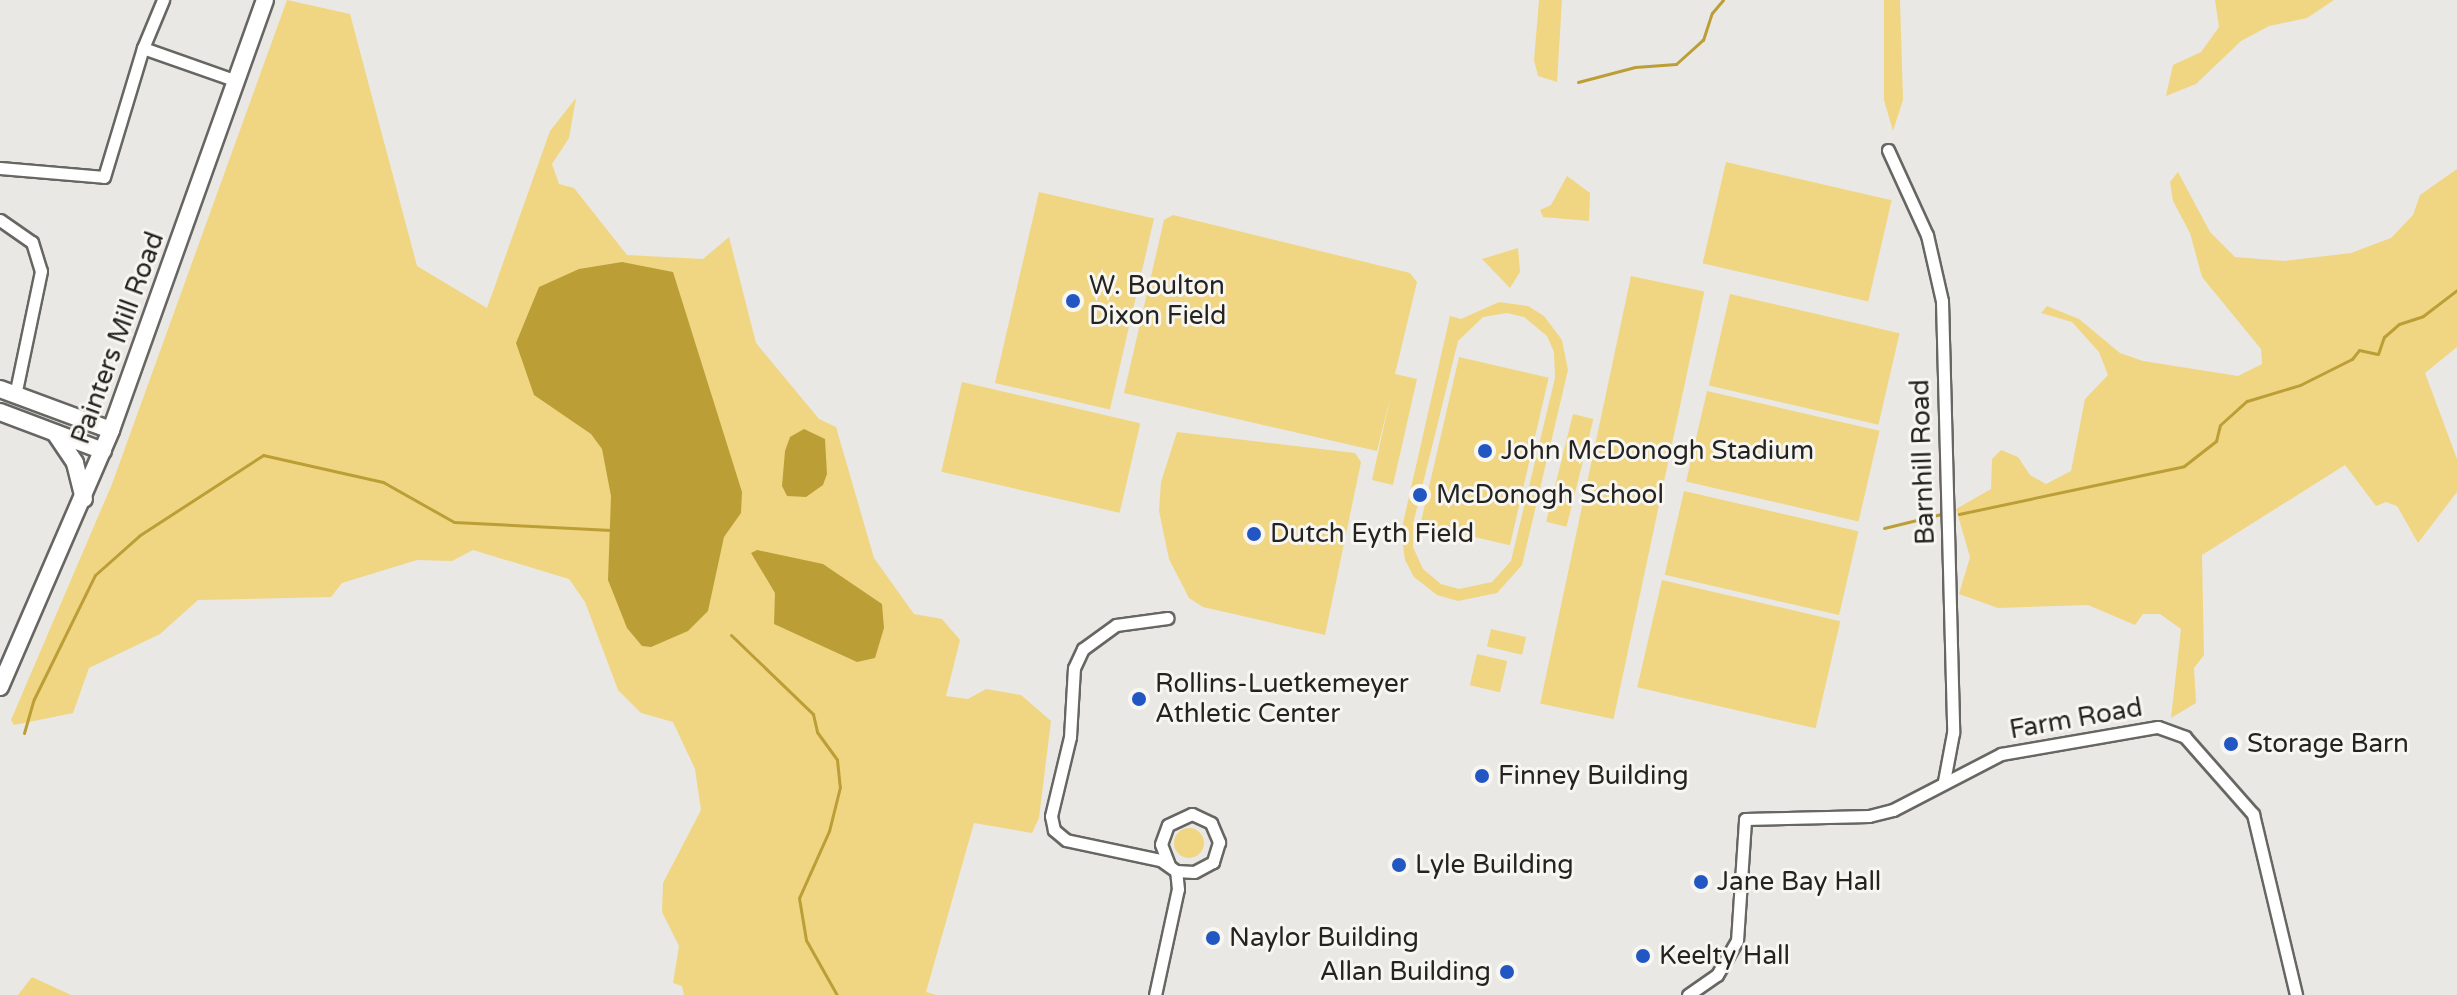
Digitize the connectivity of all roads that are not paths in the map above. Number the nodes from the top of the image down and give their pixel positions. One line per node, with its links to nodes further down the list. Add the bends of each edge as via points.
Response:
1 (163, 0): 3 (street)
2 (265, 0): 4 (main road, Painters Mill Road)
3 (143, 48): 4 (street); 6 (street, via 104,177)
4 (234, 80): 10 (main road, Painters Mill Road)
5 (1888, 150): 16 (street, Barnhill Road, via 1927,235 1942,301 1953,733)
6 (0, 168)
7 (0, 220): 8 (street, via 32,242 41,271)
8 (8, 392): 10 (main road)
9 (0, 412): 11 (main road)
10 (111, 430): 12 (main road, Painters Mill Road)
11 (53, 432): 12 (main road); 13 (main road, via 75,463)
12 (103, 451): 13 (main road, Painters Mill Road)
13 (84, 499): 15 (main road, Painters Mill Road)
14 (1168, 618): 17 (street, via 1116,625 1083,649 1074,668 1070,737 1051,816 1054,830 1066,840)
15 (0, 687)
16 (1943, 782): 19 (street, Farm Road, via 1893,810 1869,816 1745,819 1737,941 1717,975); 20 (street, Farm Road, via 2001,754 2144,728 2176,731 2253,814)
17 (1173, 868): 17 (street, via 1201,870 1217,856 1218,835 1206,818 1185,814 1168,825 1161,844); 18 (street, via 1178,889)
18 (1155, 995)
19 (1688, 995)
20 (2296, 995)

